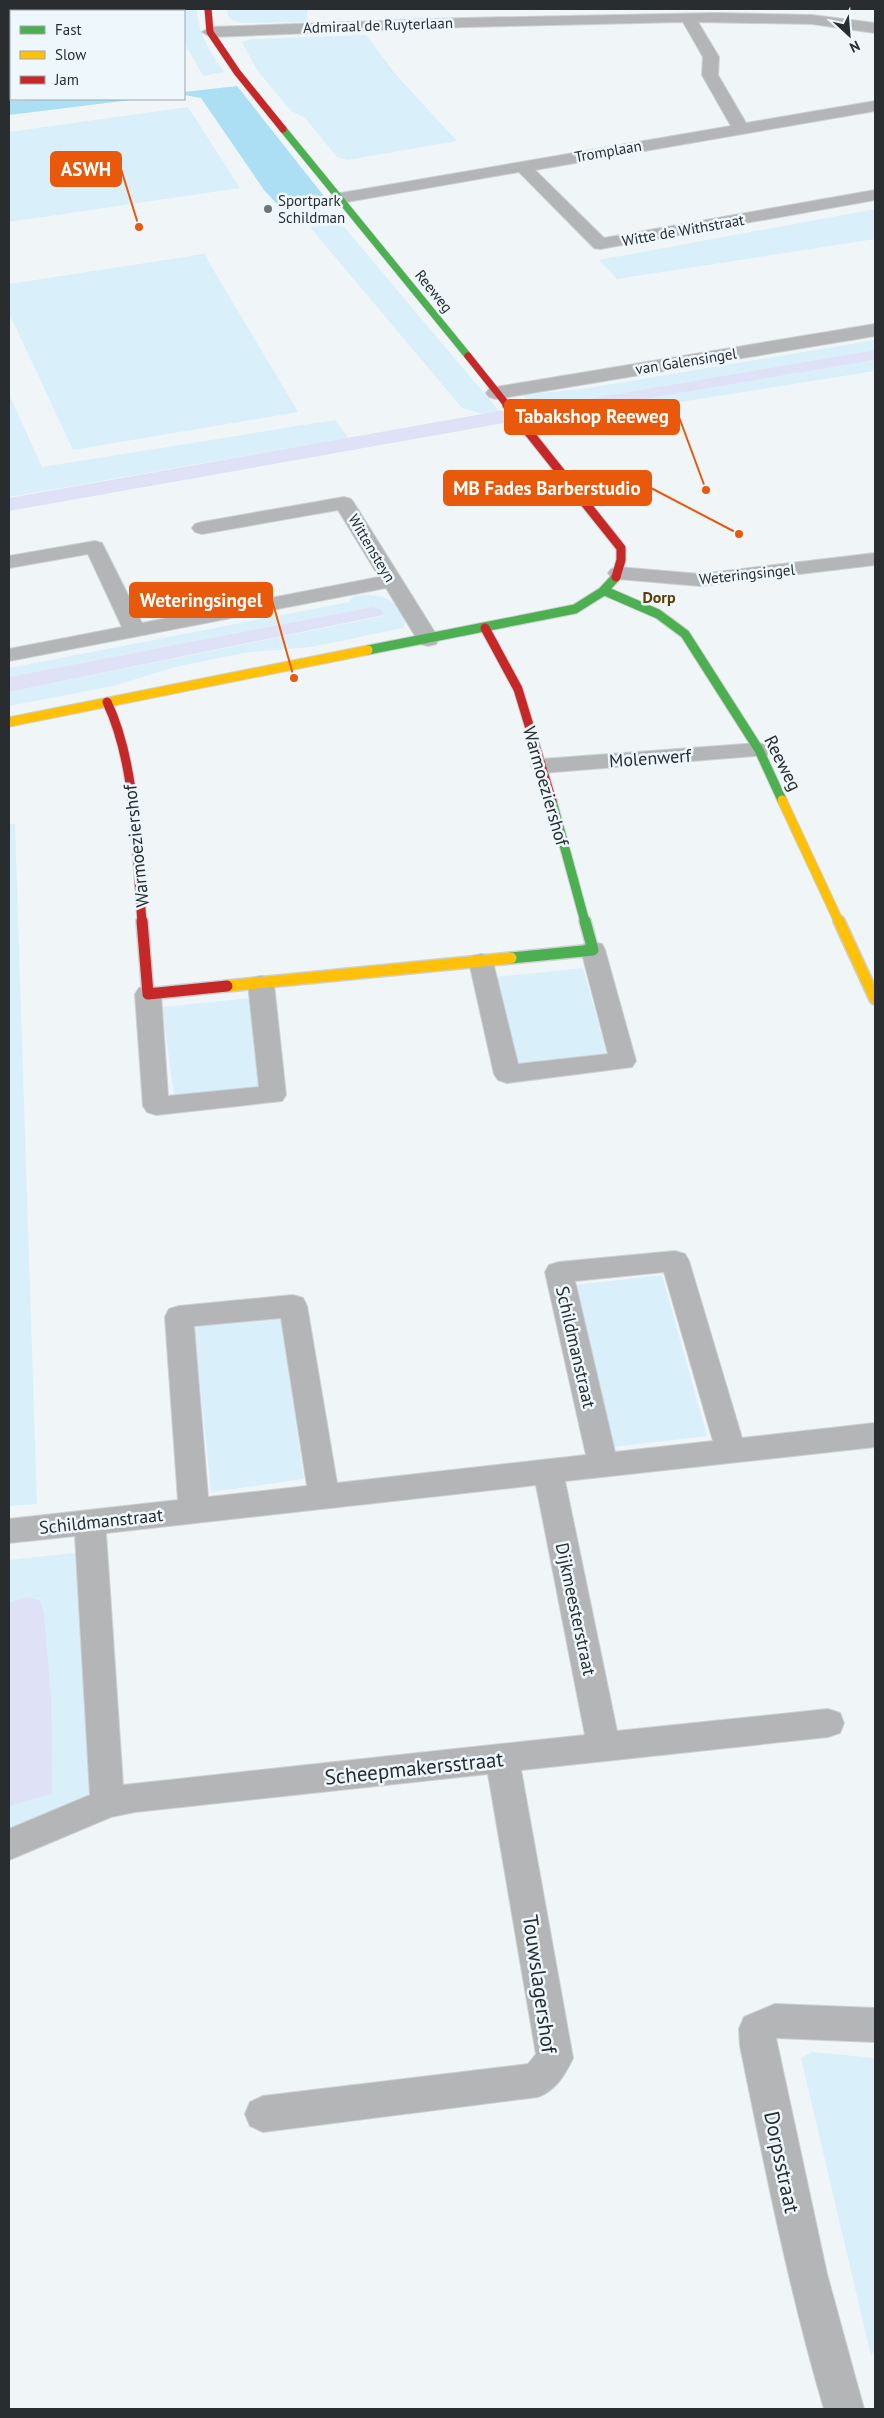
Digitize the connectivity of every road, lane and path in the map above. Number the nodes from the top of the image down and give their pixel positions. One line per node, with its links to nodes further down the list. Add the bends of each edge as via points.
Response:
1 (208, 9): 8 (main road, Reeweg)
2 (317, 9): 6 (street)
3 (816, 14): 5 (street, Admiraal de Ruyterlaan); 7 (street, Admiraal de Ruyterlaan)
4 (496, 15): 5 (street, Admiraal de Ruyterlaan); 6 (street, Admiraal de Ruyterlaan)
5 (688, 18): 10 (street, via 711,57 710,76)
6 (317, 27): 8 (street, Admiraal de Ruyterlaan)
7 (875, 28)
8 (210, 32): 13 (main road, Reeweg, via 237,72)
9 (875, 106): 10 (street, Tromplaan)
10 (740, 128): 11 (street, Tromplaan)
11 (522, 166): 12 (street, Witte de Withstraat, via 600,244); 13 (street, Tromplaan)
12 (875, 195)
13 (341, 198): 15 (main road, Reeweg)
14 (875, 330): 15 (street, van Galensingel)
15 (496, 393): 19 (main road, Reeweg, via 621,548 623,561)
16 (202, 528): 20 (street, Wittensteyn, via 344,502)
17 (875, 559): 19 (street, Weteringsingel, via 708,579 684,580)
18 (9, 562): 23 (street, via 95,547)
19 (618, 573): 21 (main road)
20 (392, 582): 23 (street); 24 (street, Wittensteyn)
21 (604, 591): 22 (main road, via 575,609); 28 (main road, Reeweg, via 653,612 680,628)
22 (485, 628): 24 (main road); 29 (main road, Warmoeziershof, via 518,689)
23 (135, 631): 25 (street)
24 (428, 638): 26 (main road)
25 (9, 655)
26 (107, 702): 27 (main road); 34 (main road, Warmoeziershof, via 117,723 129,777)
27 (9, 722)
28 (759, 750): 29 (street, Molenwerf); 32 (main road, Reeweg)
29 (542, 766): 30 (main road, Warmoeziershof)
30 (593, 950): 31 (main road); 31 (street, Warmoeziershof, via 623,1061 507,1074)
31 (481, 962): 33 (main road)
32 (869, 970): 35 (main road, Reeweg)
33 (261, 984): 34 (main road); 34 (street, Warmoeziershof, via 273,1095 156,1106)
34 (148, 994)
35 (875, 999)
36 (875, 1436): 37 (street, Schildmanstraat)
37 (731, 1450): 38 (street, Schildmanstraat); 38 (street, Schildmanstraat, via 674,1261 559,1272)
38 (603, 1464): 39 (street, Schildmanstraat)
39 (548, 1471): 40 (street, Schildmanstraat); 45 (street, Dijkmeesterstraat)
40 (324, 1496): 41 (street, Schildmanstraat); 41 (street, via 292,1306 179,1317)
41 (194, 1512): 42 (street, Schildmanstraat)
42 (90, 1523): 43 (street, Schildmanstraat); 47 (street)
43 (9, 1531)
44 (828, 1723): 45 (street, Scheepmakersstraat)
45 (604, 1747): 46 (street, Scheepmakersstraat)
46 (502, 1759): 47 (street, Scheepmakersstraat); 50 (street, Touwslagershof, via 555,2058 538,2080)
47 (121, 1800): 48 (street, Scheepmakersstraat)
48 (9, 1845)
49 (875, 2025): 51 (street, Dorpsstraat, via 775,2021 757,2029 799,2242)
50 (263, 2114)
51 (844, 2409)

